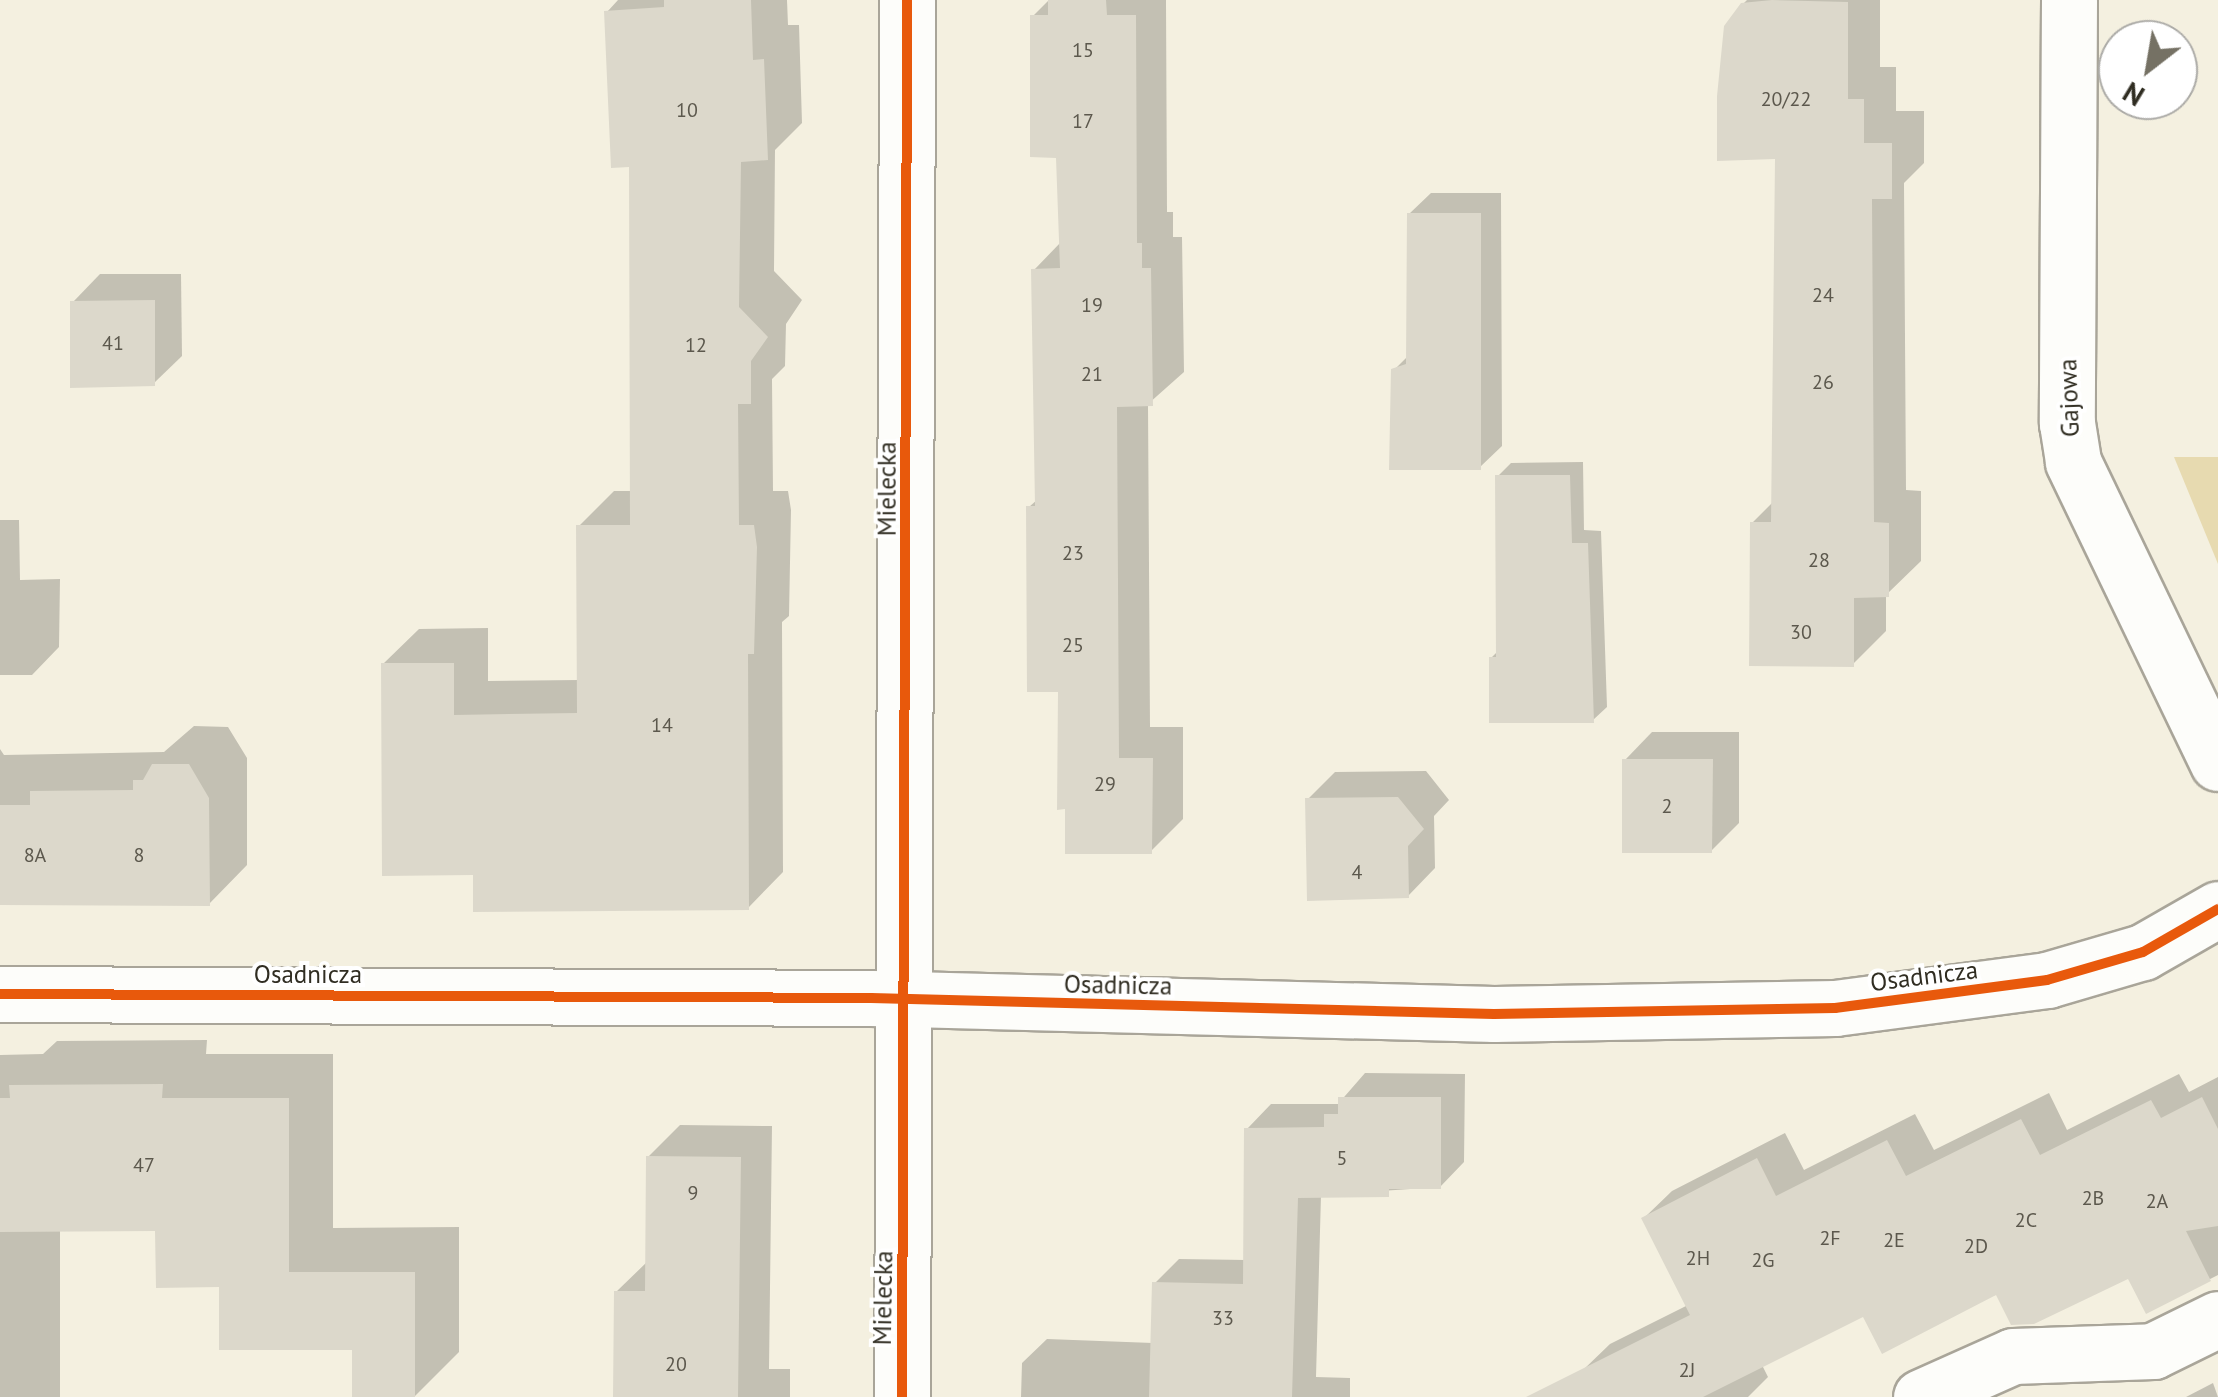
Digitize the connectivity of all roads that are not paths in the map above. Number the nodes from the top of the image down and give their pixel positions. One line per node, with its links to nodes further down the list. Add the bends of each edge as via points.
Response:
1 (907, 0): 6 (street, Mielecka)
2 (2069, 0): 3 (street, Gajowa, via 2067,423 2073,462)
3 (2218, 762)
4 (2218, 909): 6 (street, Osadnicza, via 2143,952 2047,980 1834,1008 1494,1014)
5 (0, 994): 6 (street, Osadnicza)
6 (907, 1000): 8 (street, Mielecka)
7 (2218, 1319): 9 (street, via 2153,1351 2012,1356)
8 (902, 1397)
9 (1920, 1397)

